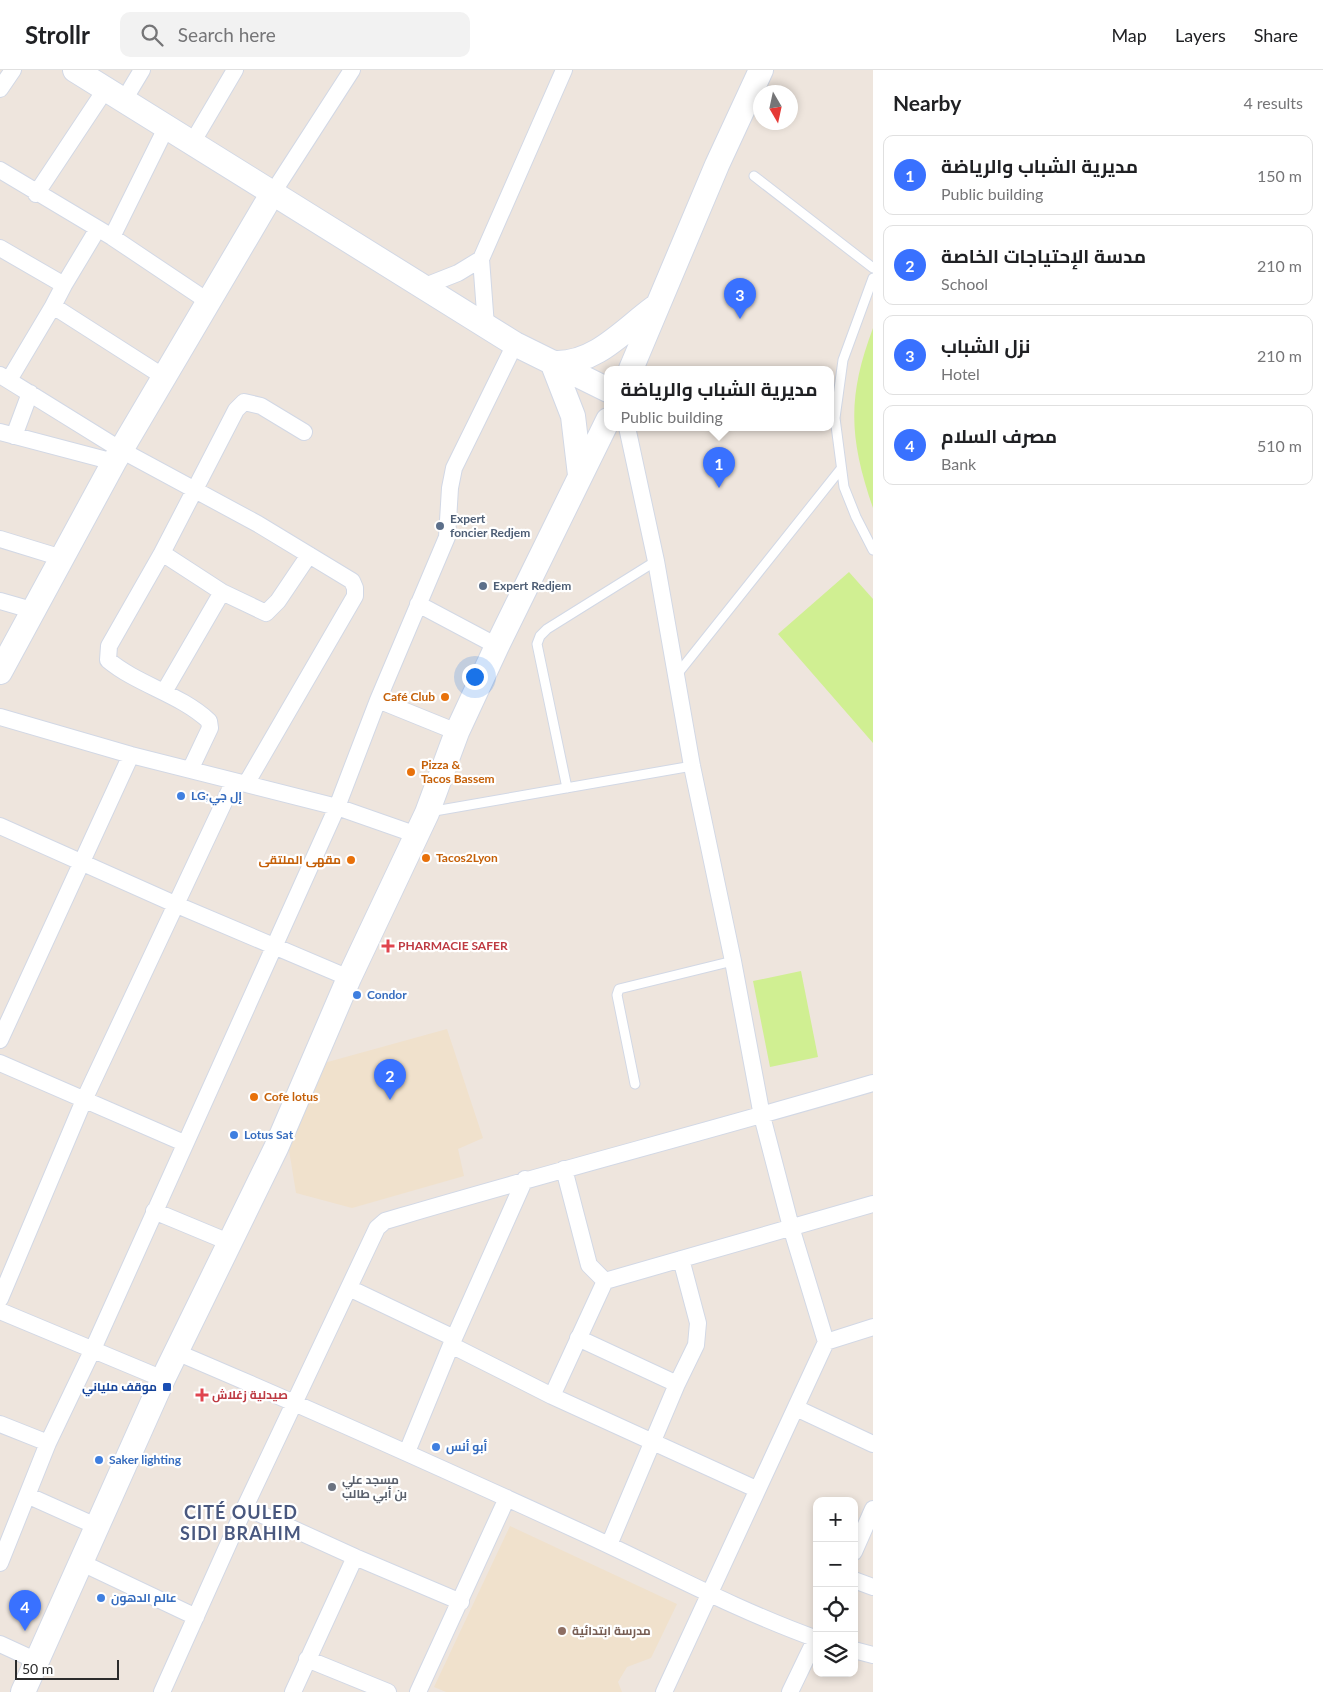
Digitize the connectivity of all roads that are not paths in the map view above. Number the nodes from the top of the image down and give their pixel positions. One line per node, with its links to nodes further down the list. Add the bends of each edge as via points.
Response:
1 (13, 70): 8 (street)
2 (75, 70): 9 (main road)
3 (142, 70): 9 (street)
4 (235, 70): 11 (street)
5 (352, 70): 15 (street)
6 (564, 70): 19 (street)
7 (761, 70): 26 (main road)
8 (0, 89)
9 (114, 95): 10 (main road); 14 (street)
10 (166, 128): 11 (main road); 17 (street)
11 (192, 143): 15 (main road)
12 (0, 170): 14 (street)
13 (754, 176): 20 (lane)
14 (36, 194): 16 (street)
15 (272, 194): 23 (main road); 24 (main road)
16 (97, 230): 17 (street); 22 (street)
17 (112, 237): 24 (street)
18 (0, 248): 22 (street)
19 (481, 259): 23 (street); 27 (street)
20 (873, 268)
21 (873, 278): 40 (lane, via 843,360 835,418)
22 (64, 285): 25 (street)
23 (425, 286): 27 (main road)
24 (208, 302): 31 (main road)
25 (53, 306): 31 (street); 32 (street)
26 (656, 307): 29 (main road, via 618,338 593,353 576,362); 30 (main road)
27 (486, 326): 28 (main road)
28 (515, 344): 29 (main road); 51 (street, via 454,468 447,537)
29 (554, 363): 33 (main road); 41 (main road, via 573,416)
30 (632, 366)
31 (164, 377): 39 (main road)
32 (4, 378): 34 (street)
33 (604, 388)
34 (30, 393): 38 (street); 39 (street)
35 (604, 428): 41 (main road)
36 (628, 431): 48 (street)
37 (304, 432): 42 (street, via 261,406 244,402 236,410)
38 (7, 434): 39 (street)
39 (118, 456): 42 (street); 47 (main road)
40 (840, 470): 44 (lane, via 856,517); 55 (lane)
41 (580, 475): 53 (main road)
42 (196, 489): 45 (street); 46 (street)
43 (0, 539): 47 (street)
44 (873, 550)
45 (162, 553): 49 (street); 56 (street, via 109,646 107,655 116,666)
46 (309, 555): 49 (street, via 278,602 266,612); 63 (street, via 349,578 355,588 355,596)
47 (62, 558): 52 (main road)
48 (656, 561): 55 (street); 64 (lane, via 540,636 537,644)
49 (222, 592): 56 (street)
50 (0, 601): 52 (street)
51 (418, 604): 53 (street); 57 (street)
52 (35, 611): 54 (main road)
53 (497, 646): 59 (main road)
54 (0, 672)
55 (675, 677): 61 (street)
56 (164, 692): 62 (street, via 209,721 210,728)
57 (378, 700): 59 (street); 65 (street)
58 (0, 717): 60 (street)
59 (457, 732): 66 (main road)
60 (132, 755): 62 (street); 69 (street)
61 (692, 766): 64 (lane); 72 (street)
62 (191, 768): 63 (street)
63 (240, 782): 65 (street); 70 (street)
64 (567, 788): 66 (lane)
65 (337, 807): 68 (street); 71 (street)
66 (427, 813): 68 (main road)
67 (0, 826): 69 (street)
68 (416, 835): 73 (main road)
69 (81, 862): 70 (street); 74 (street)
70 (177, 906): 71 (street); 78 (street)
71 (274, 947): 73 (street); 80 (street)
72 (733, 961): 77 (lane, via 619,989 617,994); 79 (street)
73 (349, 978): 86 (main road)
74 (0, 1040)
75 (0, 1062): 78 (street)
76 (873, 1083): 79 (street)
77 (635, 1084)
78 (84, 1100): 80 (street); 90 (street)
79 (762, 1116): 81 (street); 85 (street)
80 (184, 1143): 84 (street)
81 (564, 1169): 82 (street); 88 (street, via 589,1265)
82 (525, 1179): 89 (street, via 385,1222 371,1238); 94 (street)
83 (873, 1204): 85 (street)
84 (154, 1211): 86 (street); 96 (street)
85 (791, 1227): 87 (street); 95 (street)
86 (231, 1243): 97 (main road)
87 (681, 1259): 88 (street); 99 (street, via 698,1323 696,1345)
88 (605, 1281): 93 (street)
89 (349, 1288): 94 (street); 101 (street)
90 (0, 1299)
91 (0, 1311): 96 (street)
92 (873, 1327): 95 (street)
93 (578, 1338): 99 (street); 100 (street)
94 (452, 1341): 100 (street); 107 (street)
95 (826, 1342): 102 (street)
96 (93, 1349): 98 (street); 105 (street)
97 (176, 1352): 98 (main road); 101 (street)
98 (163, 1380): 113 (main road)
99 (676, 1384): 104 (street)
100 (552, 1396): 104 (street)
101 (294, 1402): 107 (street); 111 (street)
102 (796, 1408): 106 (street); 108 (street)
103 (0, 1424): 105 (street)
104 (652, 1441): 108 (street); 115 (street)
105 (48, 1443): 109 (street)
106 (873, 1444)
107 (406, 1452): 110 (street)
108 (756, 1489): 121 (street)
109 (29, 1496): 113 (street); 118 (street)
110 (507, 1498): 115 (street); 122 (street)
111 (245, 1507): 116 (street); 123 (street)
112 (873, 1510): 114 (street)
113 (96, 1526): 117 (main road)
114 (858, 1543)
115 (609, 1545): 121 (street)
116 (355, 1557): 122 (street); 129 (street)
117 (80, 1562): 123 (street); 130 (main road)
118 (0, 1563)
119 (858, 1581): 120 (street)
120 (873, 1587)
121 (708, 1595): 124 (street); 136 (street)
122 (461, 1602): 135 (street)
123 (196, 1617): 132 (street)
124 (813, 1637)
125 (0, 1644): 130 (street)
126 (813, 1644): 137 (street)
127 (858, 1651): 128 (street)
128 (873, 1655)
129 (307, 1659): 133 (street); 134 (street)
130 (37, 1661): 131 (main road)
131 (23, 1692)
132 (162, 1692)
133 (293, 1692)
134 (388, 1692)
135 (418, 1692)
136 (664, 1692)
137 (790, 1692)

